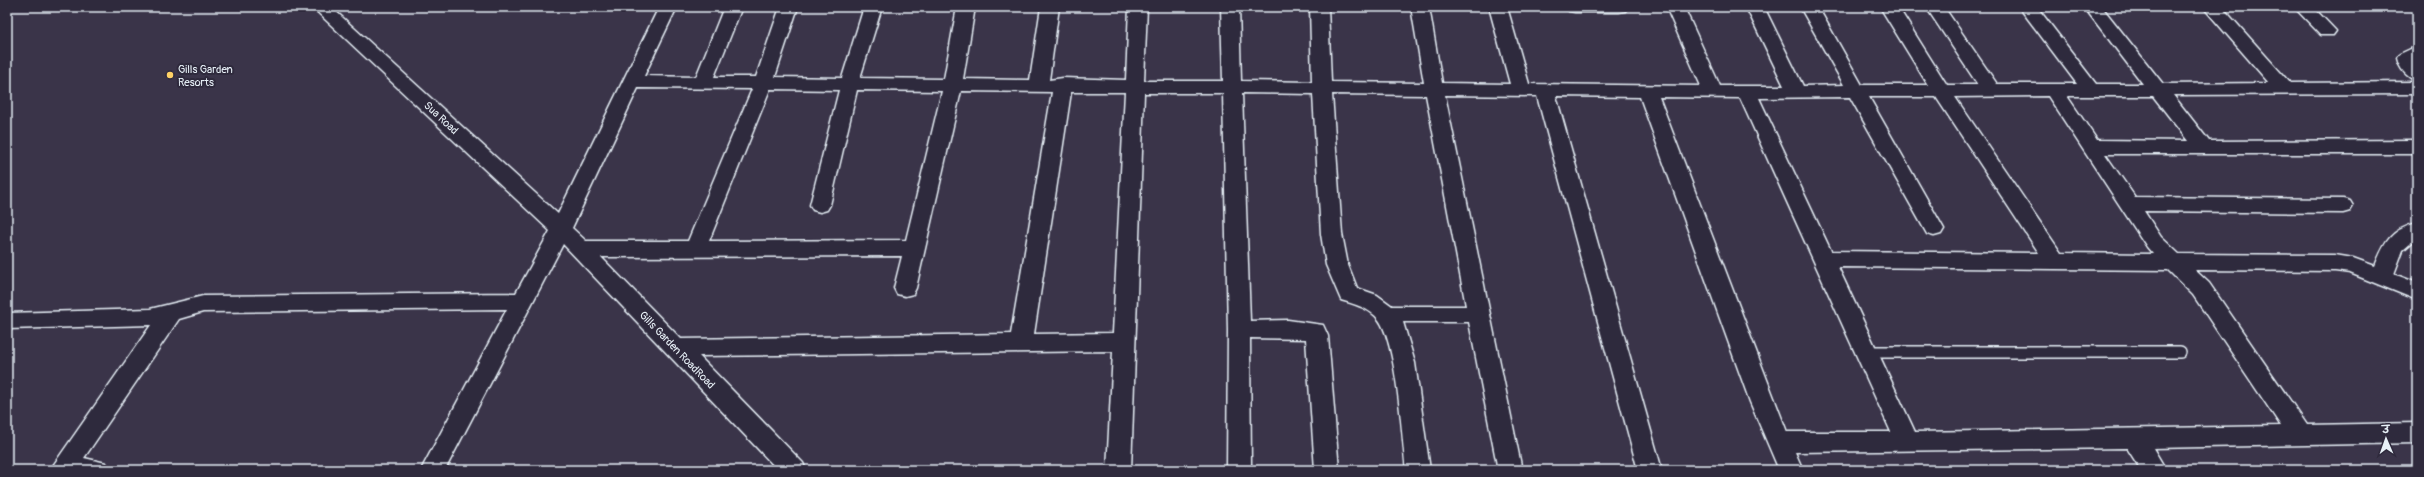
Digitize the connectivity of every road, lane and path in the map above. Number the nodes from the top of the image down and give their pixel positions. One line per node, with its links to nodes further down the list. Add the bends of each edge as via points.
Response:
1 (321, 7): 58 (street, Sua Road)
2 (668, 7): 27 (street)
3 (733, 7): 28 (street)
4 (789, 7): 29 (street)
5 (873, 7): 30 (street)
6 (966, 7): 31 (street)
7 (1050, 7): 32 (street)
8 (1138, 7): 34 (street)
9 (1230, 7): 35 (street)
10 (1319, 7): 36 (street)
11 (1420, 7): 39 (street)
12 (1498, 7): 41 (street)
13 (1574, 7): 23 (street)
14 (1675, 7): 43 (street)
15 (1755, 7): 49 (street)
16 (1808, 7): 50 (street)
17 (1889, 7): 44 (street)
18 (1935, 7): 45 (street)
19 (2028, 7): 47 (street)
20 (2093, 7): 40 (street)
21 (2212, 7): 37 (street)
22 (2303, 7): 24 (street)
23 (1619, 8)
24 (2327, 31)
25 (2417, 52): 26 (street, via 2406,58 2407,64)
26 (2417, 75)
27 (634, 82): 28 (street); 58 (street)
28 (703, 82): 29 (street)
29 (764, 82): 30 (street); 61 (street)
30 (850, 82): 31 (street); 56 (street)
31 (953, 83): 32 (street); 62 (street)
32 (1039, 84): 33 (street)
33 (1063, 84): 34 (street); 77 (street)
34 (1134, 85): 35 (street); 76 (street)
35 (1234, 86): 36 (street); 75 (street)
36 (1320, 87): 39 (street); 71 (street, via 1331,238 1339,276 1349,294 1366,299)
37 (2284, 88): 38 (street); 40 (street)
38 (2417, 88)
39 (1434, 89): 41 (street); 72 (street)
40 (2157, 89): 47 (street); 54 (street)
41 (1521, 90): 42 (street)
42 (1546, 90): 48 (street); 95 (street)
43 (1713, 90): 48 (street); 51 (street)
44 (1941, 90): 45 (street); 50 (street); 65 (street)
45 (1991, 90): 46 (street)
46 (2053, 90): 47 (street); 52 (street)
47 (2091, 90)
48 (1648, 91): 84 (street)
49 (1796, 91): 50 (street); 51 (street)
50 (1854, 91): 59 (street)
51 (1747, 92): 64 (street)
52 (2091, 147): 54 (street); 55 (street)
53 (2417, 147): 54 (street)
54 (2204, 148)
55 (2129, 204): 57 (street); 66 (street, via 2154,242)
56 (820, 205)
57 (2343, 206)
58 (561, 229): 63 (street, Gills Garden RoadRoad); 70 (street)
59 (1934, 229)
60 (2417, 230): 67 (street, via 2404,233 2398,239)
61 (696, 248): 62 (street); 63 (street)
62 (914, 248): 68 (street)
63 (580, 249): 78 (street, Gills Garden RoadRoad)
64 (1824, 259): 65 (street); 79 (street)
65 (2055, 261): 66 (street)
66 (2175, 262): 67 (street, via 2335,263); 82 (street, via 2201,289)
67 (2382, 276): 69 (street)
68 (905, 288)
69 (2417, 292)
70 (523, 301): 73 (street, via 203,304 185,307); 88 (street)
71 (1387, 314): 72 (street); 93 (street, via 1402,347)
72 (1478, 314): 94 (street)
73 (170, 315): 74 (street); 86 (street)
74 (7, 321)
75 (1239, 330): 91 (street); 92 (street, via 1315,331)
76 (1124, 342): 77 (street); 90 (street)
77 (1021, 343): 78 (street)
78 (676, 348): 89 (street, Gills Garden RoadRoad)
79 (1866, 352): 80 (lane); 85 (street)
80 (2180, 352)
81 (2417, 433): 82 (street)
82 (2301, 436): 83 (street)
83 (2134, 439): 85 (street); 97 (street)
84 (1779, 442): 85 (street); 96 (street)
85 (1908, 442)
86 (63, 468): 87 (street)
87 (96, 470)
88 (433, 470)
89 (794, 470)
90 (1118, 470)
91 (1239, 470)
92 (1327, 470)
93 (1418, 470)
94 (1510, 470)
95 (1650, 470)
96 (1790, 470)
97 (2154, 470)

